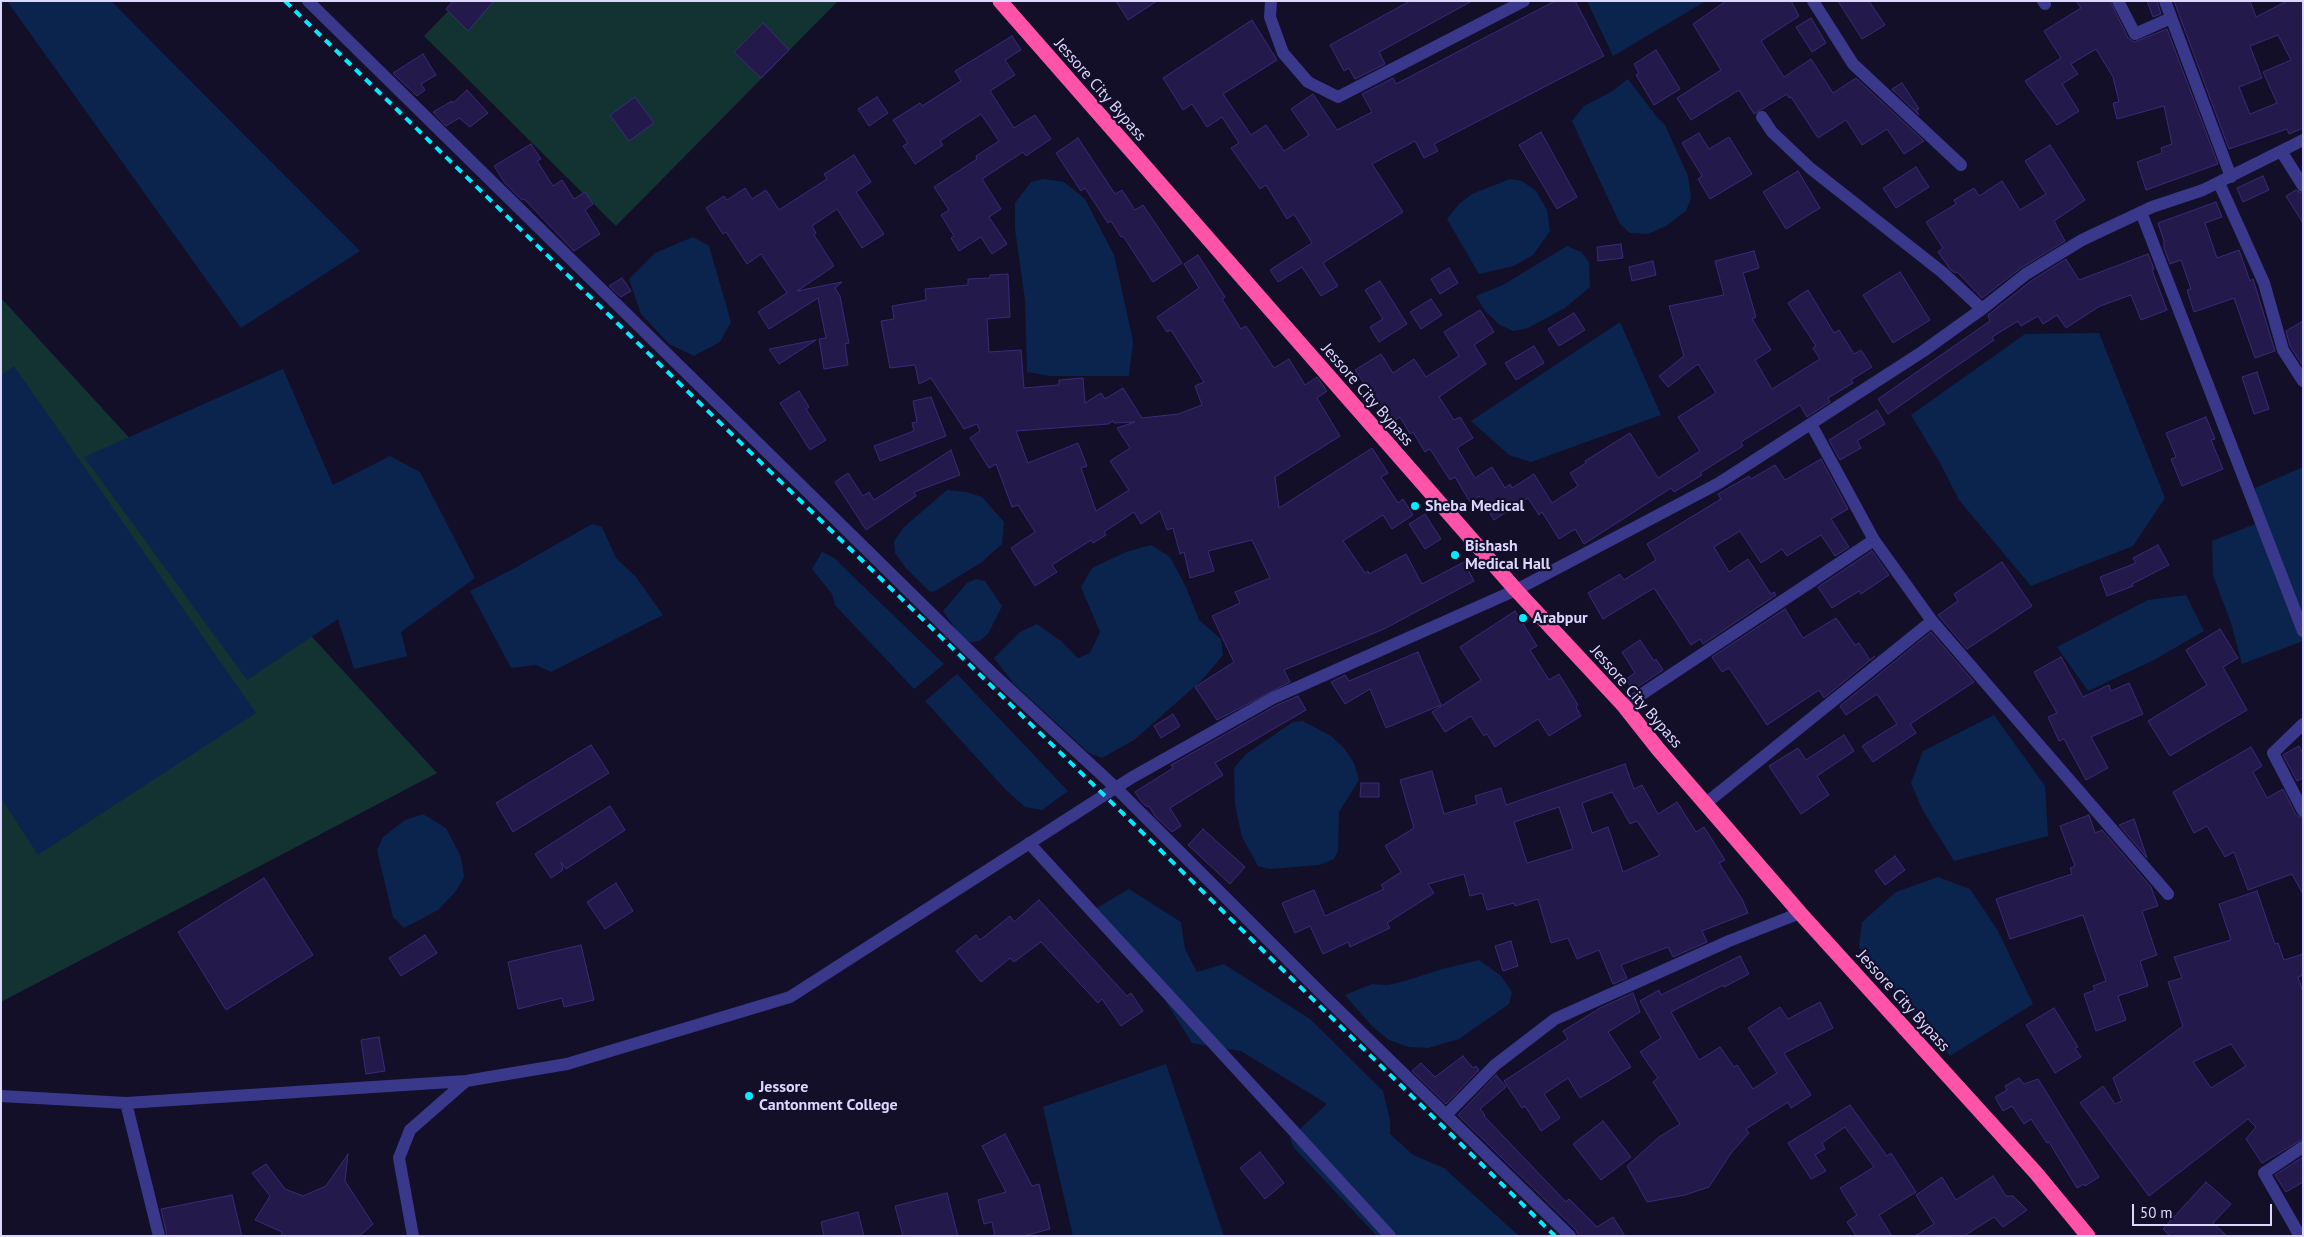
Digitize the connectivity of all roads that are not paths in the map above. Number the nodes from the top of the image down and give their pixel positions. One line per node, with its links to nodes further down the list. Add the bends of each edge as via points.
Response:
1 (308, 1): 25 (street, via 981,661)
2 (1000, 1): 20 (highway, Jessore City Bypass)
3 (1271, 1): 4 (street, via 1270,17 1283,53 1308,82 1338,97)
4 (1524, 1)
5 (1813, 1): 12 (street, via 1853,64)
6 (2118, 1): 8 (street, via 2135,34)
7 (2165, 1): 8 (street)
8 (2171, 18): 13 (street)
9 (1762, 117): 16 (street, via 1772,132 1810,168 1942,272)
10 (2303, 140): 11 (street)
11 (2281, 151): 13 (street); 14 (street)
12 (1962, 165)
13 (2225, 180): 15 (street); 17 (street, via 2264,283 2283,350)
14 (2303, 186)
15 (2142, 212): 16 (street, via 2082,240 2042,264); 22 (street)
16 (1982, 309): 18 (street)
17 (2303, 381)
18 (1811, 424): 19 (street); 20 (street, via 1719,483)
19 (1874, 540): 21 (street); 23 (street)
20 (1516, 590): 23 (highway, Jessore City Bypass); 25 (street, via 1273,698)
21 (1932, 621): 26 (street); 29 (street)
22 (2303, 631)
23 (1624, 706): 26 (highway, Jessore City Bypass)
24 (2303, 724): 27 (street, via 2273,753)
25 (1116, 788): 28 (street); 34 (street)
26 (1705, 804): 30 (highway, Jessore City Bypass)
27 (2303, 812)
28 (1029, 843): 31 (street, via 790,997 567,1064); 38 (street)
29 (2168, 894)
30 (1800, 913): 34 (street, via 1555,1019 1495,1065); 40 (highway, Jessore City Bypass, via 2036,1173)
31 (466, 1081): 33 (street); 37 (street, via 410,1130 399,1158)
32 (1, 1096): 33 (street)
33 (126, 1102): 36 (street)
34 (1446, 1115): 39 (street)
35 (2303, 1147): 41 (street, via 2264,1173)
36 (159, 1236)
37 (413, 1236)
38 (1390, 1236)
39 (1570, 1236)
40 (2088, 1236)
41 (2300, 1236)

